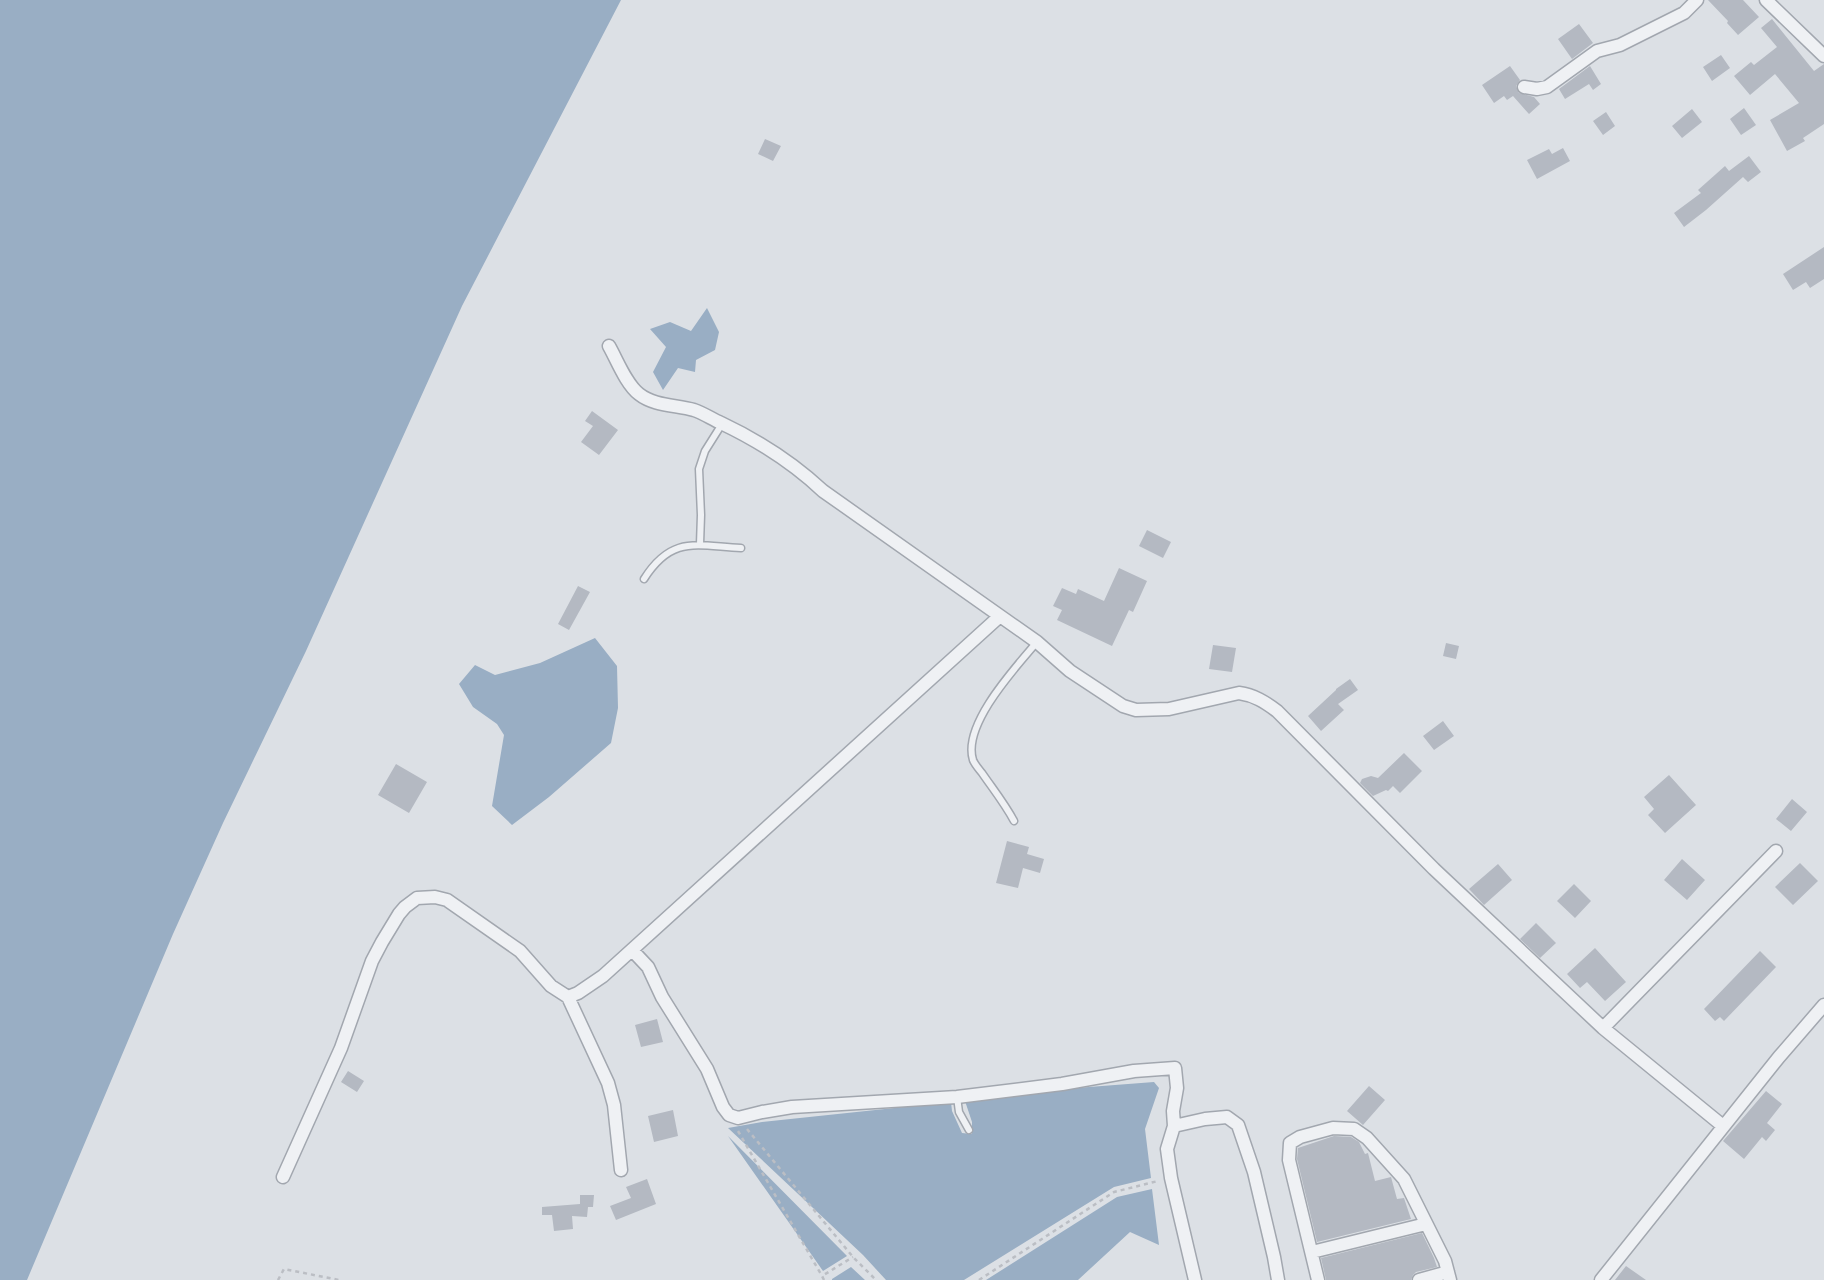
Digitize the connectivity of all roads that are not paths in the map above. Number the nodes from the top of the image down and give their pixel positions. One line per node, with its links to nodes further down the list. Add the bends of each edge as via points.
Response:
1 (1697, 0): 4 (street, via 1684,13 1620,45 1596,51 1547,87)
2 (1766, 0): 3 (street)
3 (1824, 56)
4 (1524, 87)
5 (609, 346): 6 (street, via 627,381 640,395 663,404 695,410)
6 (722, 424): 7 (lane, via 698,469); 10 (street, via 750,437 801,470 823,491)
7 (700, 544): 8 (lane); 9 (lane, via 678,548 663,556 653,564)
8 (740, 548)
9 (644, 579)
10 (1000, 616): 11 (street); 14 (street)
11 (1037, 642): 12 (lane, via 984,710 971,742 974,762); 17 (street, via 1070,671 1110,699 1136,710 1169,708 1232,694 1247,694 1264,702 1277,711 1434,869)
12 (1014, 821)
13 (1776, 851): 17 (street)
14 (632, 950): 15 (street, via 603,976); 18 (street, via 648,967 662,997 707,1069 723,1107 733,1116 792,1107)
15 (568, 997): 22 (street, via 608,1082 614,1105); 23 (street, via 551,986 520,951 447,900 417,898 399,914 372,961 342,1048)
16 (1824, 1005): 20 (street)
17 (1603, 1028): 20 (street)
18 (957, 1097): 19 (street, via 1175,1068); 21 (lane, via 959,1112)
19 (1174, 1126): 27 (street, via 1167,1149); 28 (street, via 1227,1117 1238,1126 1254,1172)
20 (1723, 1126): 31 (street)
21 (969, 1130)
22 (621, 1170)
23 (283, 1177)
24 (1426, 1224): 25 (street); 25 (street, via 1404,1180 1367,1138 1354,1129 1333,1128 1300,1137 1290,1143 1288,1150); 26 (street)
25 (1312, 1252): 29 (street)
26 (1449, 1276): 30 (street)
27 (1195, 1280)
28 (1278, 1280)
29 (1318, 1280)
30 (1419, 1280)
31 (1602, 1280)

